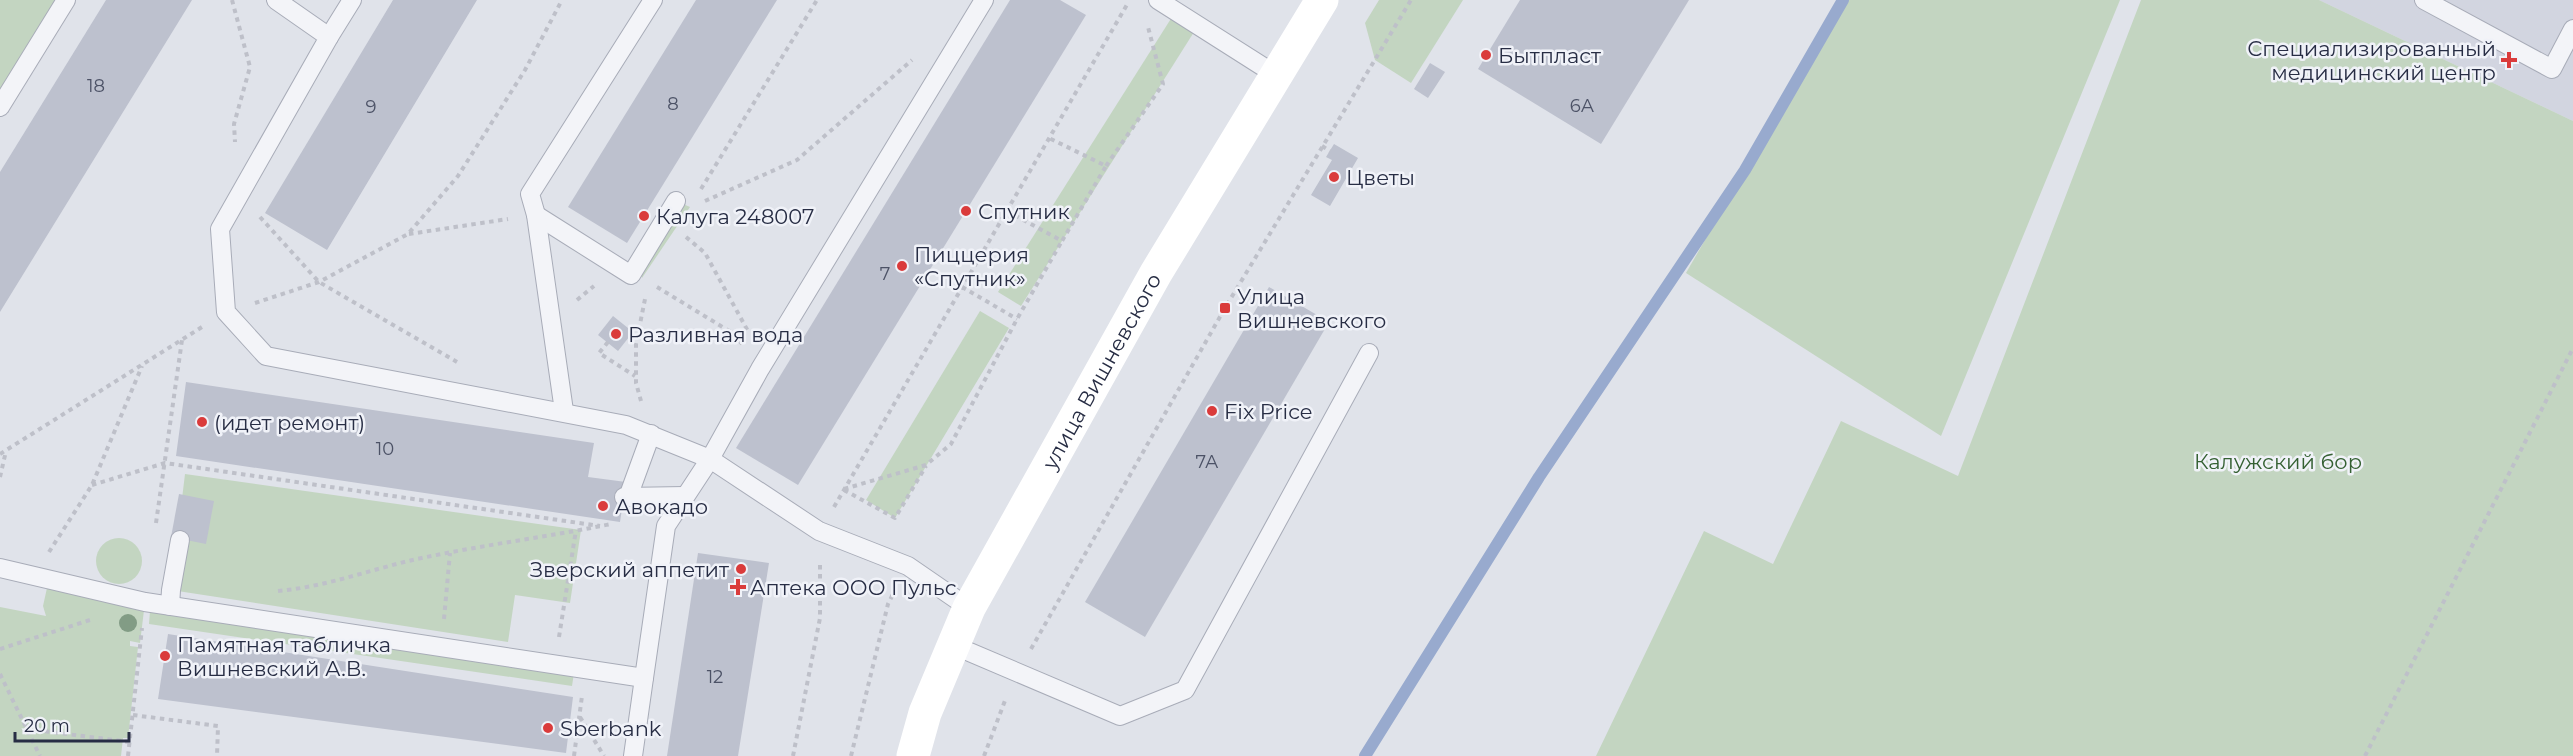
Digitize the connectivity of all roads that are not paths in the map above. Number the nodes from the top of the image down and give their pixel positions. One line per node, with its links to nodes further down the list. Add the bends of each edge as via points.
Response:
1 (66, 0): 12 (lane)
2 (276, 0): 10 (lane)
3 (352, 0): 10 (lane)
4 (653, 0): 14 (lane, via 530,194)
5 (984, 0): 18 (lane, via 760,369)
6 (1158, 0): 11 (lane)
7 (1322, 0): 11 (street, улица Вишневского)
8 (2424, 0): 9 (lane, via 2552,69)
9 (2573, 29)
10 (329, 38): 16 (lane, via 220,229 226,312 266,356)
11 (1276, 75): 23 (street, улица Вишневского, via 1156,273)
12 (0, 107)
13 (683, 204): 14 (lane, via 666,218 630,275)
14 (536, 215): 16 (lane)
15 (1369, 353): 24 (lane, via 1185,690 1120,716)
16 (564, 411): 17 (lane)
17 (651, 434): 18 (lane); 19 (lane, via 626,497)
18 (710, 459): 19 (lane); 23 (lane, via 819,531 908,566)
19 (685, 496): 25 (lane, via 666,526)
20 (180, 540): 22 (lane)
21 (0, 568): 22 (lane)
22 (170, 606): 25 (lane)
23 (969, 608): 24 (street, улица Вишневского)
24 (953, 645): 27 (street, улица Вишневского, via 925,713)
25 (644, 678): 26 (lane)
26 (633, 756)
27 (913, 756)

